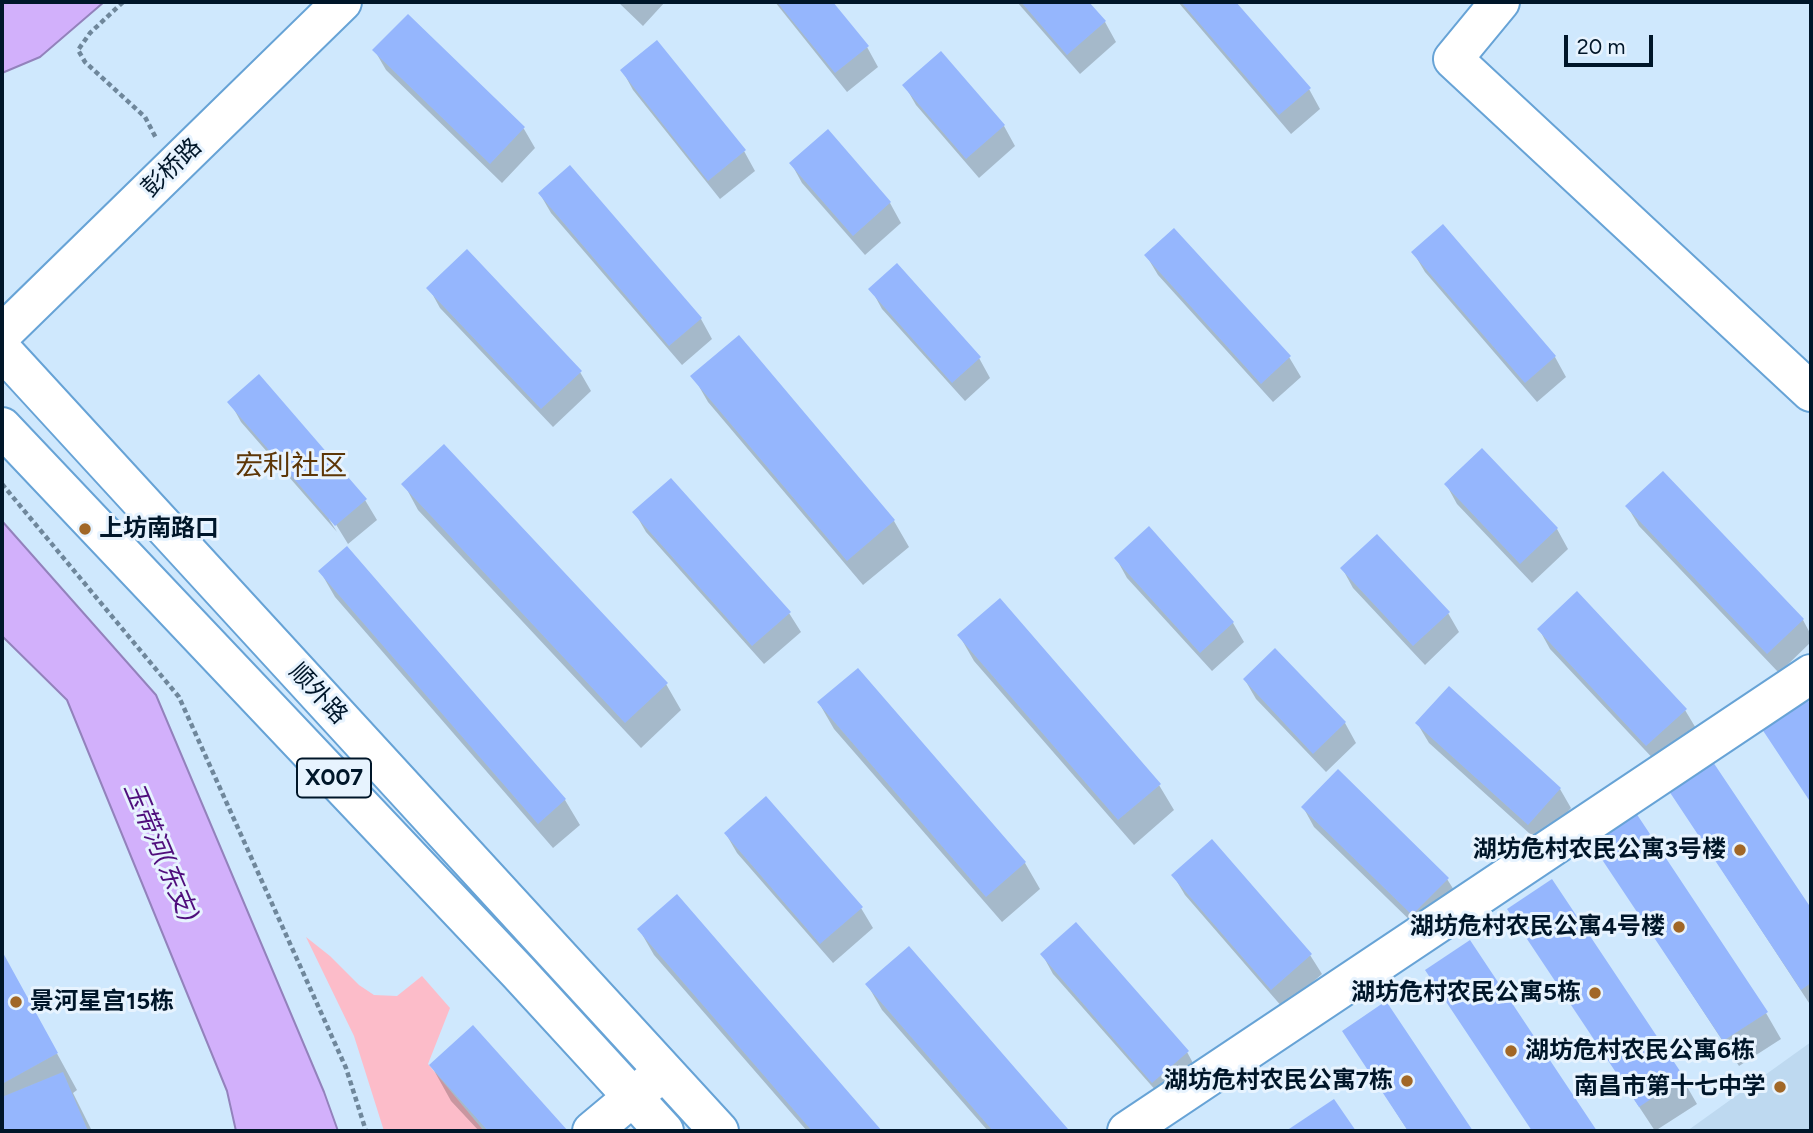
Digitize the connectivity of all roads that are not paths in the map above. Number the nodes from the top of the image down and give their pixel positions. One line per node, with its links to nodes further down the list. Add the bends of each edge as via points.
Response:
1 (342, 2): 3 (main road, 彭桥路)
2 (1500, 2): 5 (main road, via 1452,59)
3 (2, 334)
4 (2, 350): 8 (main road, 顺外路)
5 (1811, 392)
6 (2, 427): 9 (main road, 顺外路 / X007)
7 (1811, 674): 13 (main road)
8 (664, 1072): 9 (main road); 12 (main road, 顺外路)
9 (633, 1098): 10 (main road); 11 (main road, 顺外路 / X007)
10 (592, 1131)
11 (664, 1131)
12 (719, 1131)
13 (1127, 1131)

